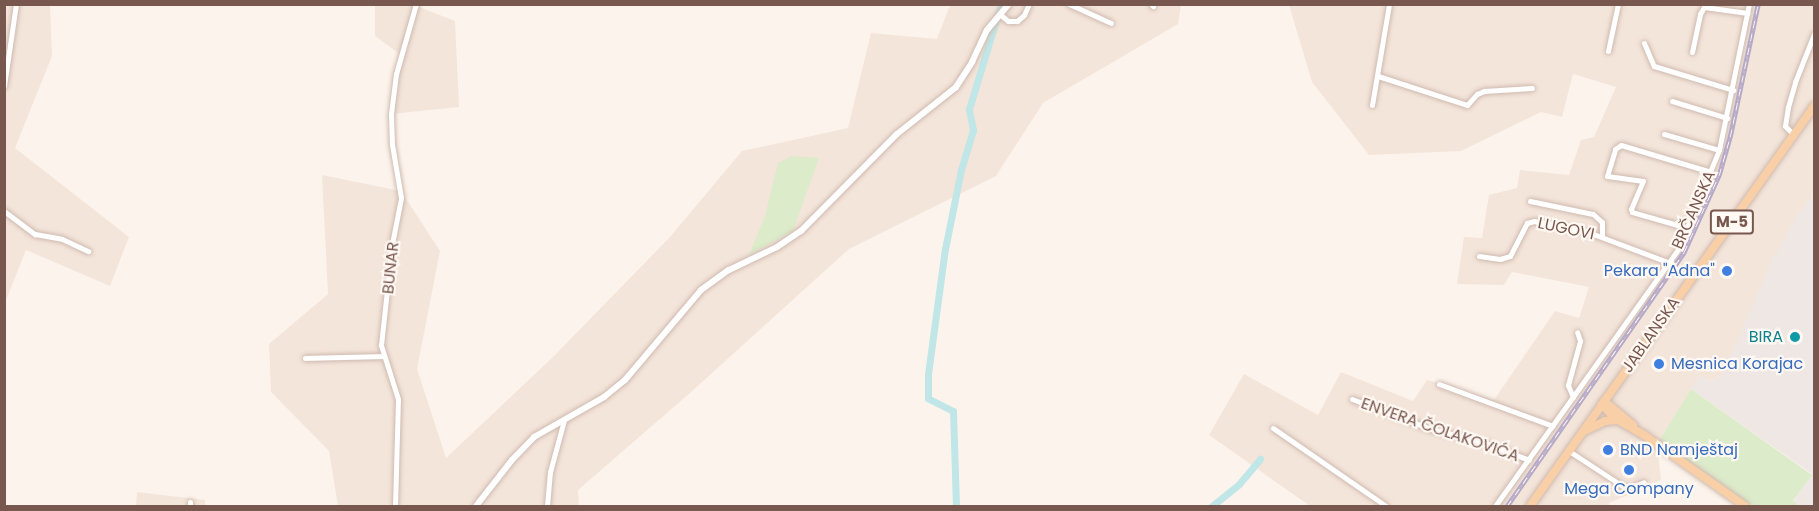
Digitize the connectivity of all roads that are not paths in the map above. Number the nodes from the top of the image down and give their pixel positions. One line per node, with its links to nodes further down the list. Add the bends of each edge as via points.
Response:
1 (16, 4): 17 (street)
2 (416, 4): 36 (street, BUNAR, via 396,74 391,114 401,198 392,244)
3 (1009, 4): 10 (street)
4 (1029, 4): 10 (street, via 1017,21)
5 (1069, 4): 11 (street)
6 (1389, 4): 16 (street)
7 (1617, 4): 14 (street)
8 (1749, 4): 9 (street, BRČANSKA)
9 (1748, 13): 15 (street, via 1704,7); 19 (street, BRČANSKA)
10 (1001, 17): 42 (street, via 992,25 956,87 897,134 814,220 791,239 729,270 701,290 625,380)
11 (1111, 23)
12 (1815, 34): 25 (street, via 1788,107 1785,126)
13 (1644, 43): 19 (street, via 1654,66)
14 (1608, 51)
15 (1692, 52)
16 (1378, 76): 18 (street, via 1467,105 1484,92); 21 (street)
17 (4, 86)
18 (1532, 88)
19 (1733, 90): 23 (street, BRČANSKA)
20 (1672, 101): 23 (street)
21 (1372, 105)
22 (1815, 106): 25 (main road, JABLANSKA / M-5)
23 (1727, 118): 26 (street, BRČANSKA)
24 (1664, 134): 26 (street)
25 (1794, 135): 41 (main road, JABLANSKA / M-5)
26 (1719, 150): 27 (street, BRČANSKA)
27 (1711, 172): 30 (street, BRČANSKA); 30 (street, via 1621,145 1615,149 1607,176 1643,181 1632,212)
28 (1530, 201): 31 (street, via 1593,214 1602,222)
29 (4, 211): 32 (street, via 35,234 62,239)
30 (1688, 228): 34 (street, BRČANSKA)
31 (1602, 236): 33 (street, LUGOVI, via 1531,221 1510,256); 34 (street, LUGOVI)
32 (88, 251)
33 (1479, 256)
34 (1670, 263): 39 (street, BRČANSKA)
35 (1577, 332): 39 (street, via 1580,341 1568,385)
36 (383, 356): 37 (street); 51 (street, BUNAR, via 398,399)
37 (305, 358)
38 (1439, 384): 44 (street)
39 (1573, 398): 44 (street, BRČANSKA)
40 (1352, 399): 49 (street, ENVERA ČOLAKOVIĆA)
41 (1603, 403): 43 (main road); 46 (main road, JABLANSKA); 47 (main road)
42 (564, 420): 52 (street, via 523,447); 53 (street, via 550,472)
43 (1618, 420): 46 (main road, via 1605,421); 47 (main road)
44 (1553, 426): 49 (street, BRČANSKA)
45 (1273, 428): 54 (street)
46 (1583, 432): 48 (main road, JABLANSKA)
47 (1644, 435): 57 (main road)
48 (1569, 451): 50 (street, via 1627,489); 56 (main road, JABLANSKA)
49 (1529, 460): 55 (street, BRČANSKA)
50 (1644, 483)
51 (395, 507)
52 (476, 507)
53 (547, 507)
54 (1386, 507)
55 (1496, 507)
56 (1530, 507)
57 (1745, 507)

